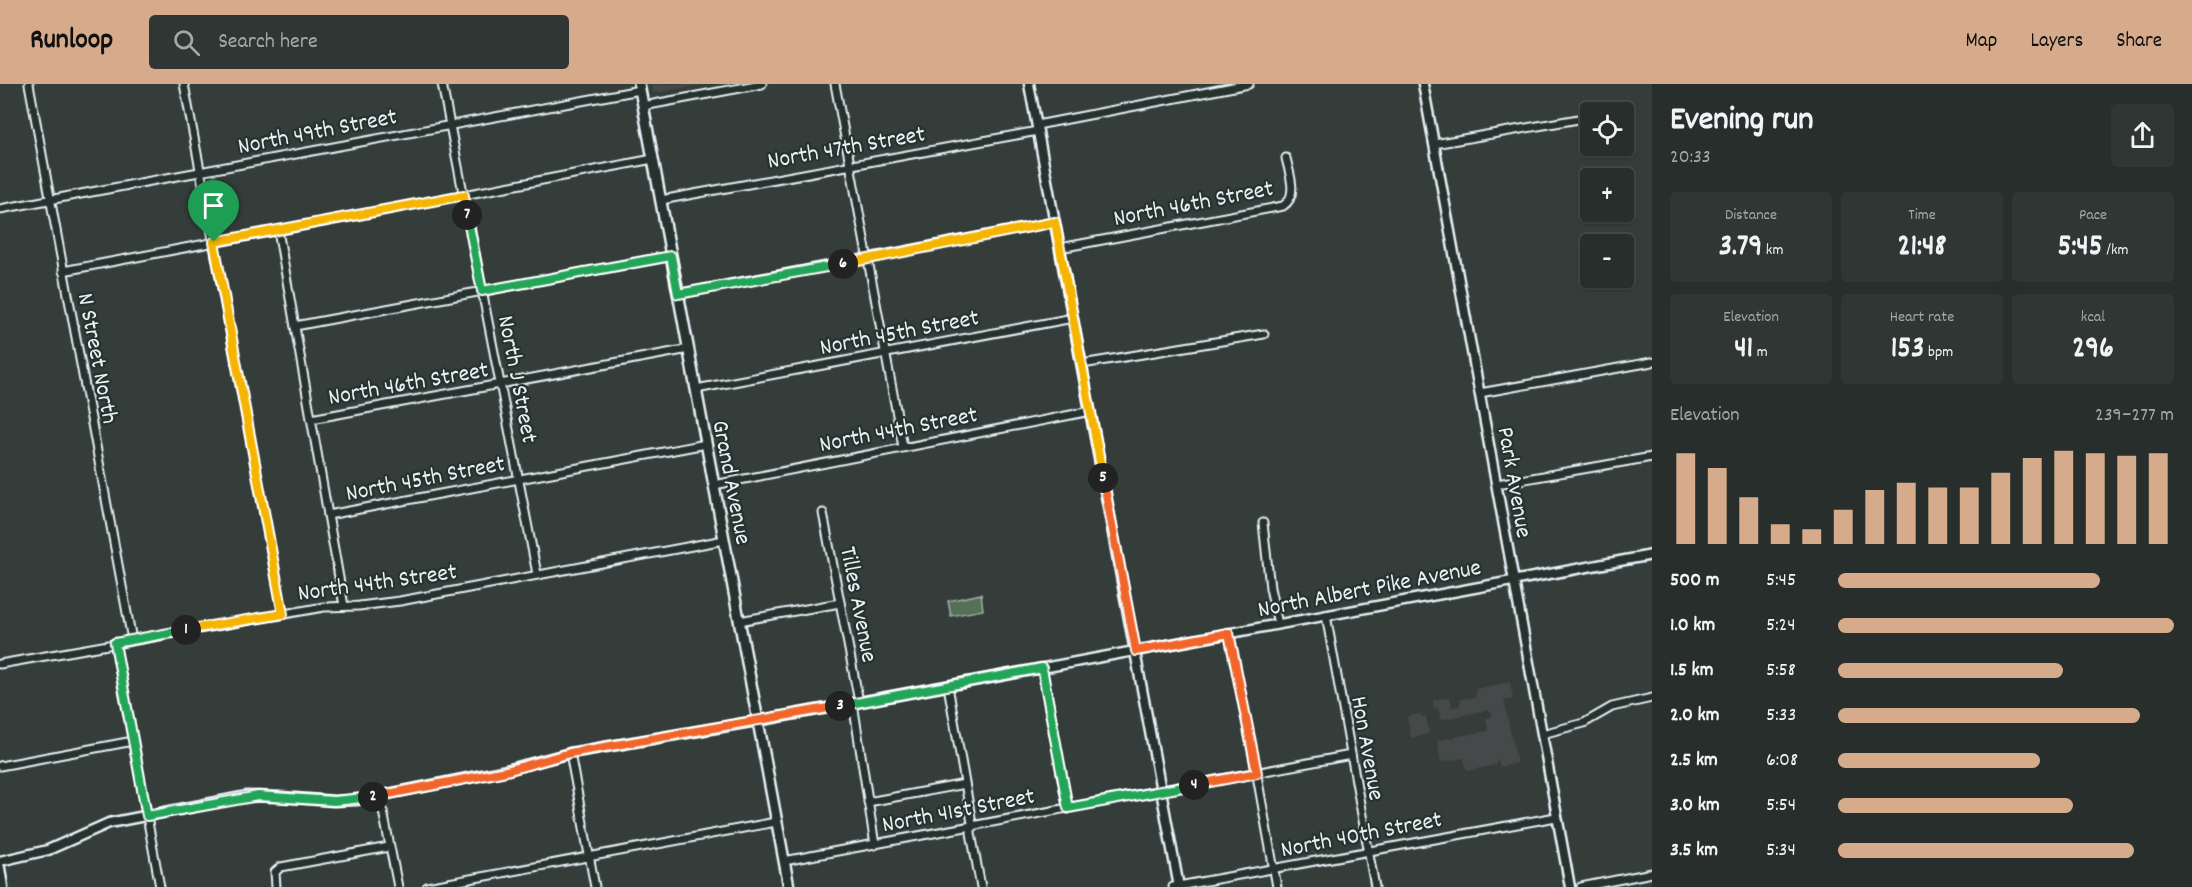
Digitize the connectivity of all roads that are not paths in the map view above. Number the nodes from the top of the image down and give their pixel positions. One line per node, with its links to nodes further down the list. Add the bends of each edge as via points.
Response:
1 (29, 84): 20 (street, N Street North)
2 (184, 84): 18 (street)
3 (442, 84): 12 (street, North J Street)
4 (762, 84): 10 (street)
5 (835, 84): 17 (street)
6 (1029, 84): 13 (street)
7 (1250, 84): 13 (street, North 47th Street)
8 (1423, 84): 14 (street, Park Avenue)
9 (640, 87): 10 (main road, Grand Avenue); 12 (street, North 49th Street)
10 (643, 105): 16 (main road, Grand Avenue)
11 (1580, 119): 14 (street)
12 (450, 125): 18 (street, North 49th Street); 19 (street, North J Street)
13 (1037, 128): 17 (street, North 47th Street); 23 (street)
14 (1434, 144): 41 (street, Park Avenue)
15 (1286, 158): 26 (street, North 46th Street, via 1292,192 1290,201 1283,206)
16 (653, 159): 19 (street); 21 (main road, Grand Avenue)
17 (850, 165): 21 (street, North 47th Street); 28 (street)
18 (201, 172): 20 (street, North 49th Street); 25 (street)
19 (464, 195): 24 (street); 30 (street, North J Street)
20 (50, 200): 22 (street, North 49th Street); 29 (street, N Street North)
21 (661, 200): 27 (main road, Grand Avenue)
22 (0, 209)
23 (1055, 222): 26 (street); 28 (street)
24 (278, 230): 25 (street); 33 (street)
25 (214, 242): 29 (street); 59 (street)
26 (1060, 248): 32 (street)
27 (671, 256): 30 (street); 31 (main road, Grand Avenue)
28 (867, 259): 31 (street); 36 (street)
29 (63, 271): 64 (street, N Street North)
30 (482, 291): 33 (street); 39 (street, North J Street)
31 (678, 294): 35 (main road, Grand Avenue)
32 (1073, 318): 36 (street, North 45th Street); 38 (street)
33 (295, 326): 43 (street)
34 (1264, 334): 38 (street)
35 (688, 350): 39 (street, North 46th Street); 40 (main road, Grand Avenue)
36 (885, 353): 40 (street, North 45th Street); 45 (street)
37 (1652, 363): 41 (street)
38 (1082, 364): 42 (street)
39 (500, 385): 43 (street, North 46th Street); 47 (street, North J Street)
40 (696, 389): 44 (main road, Grand Avenue)
41 (1480, 393): 48 (street, Park Avenue)
42 (1091, 411): 45 (street, North 44th Street); 66 (street)
43 (311, 419): 51 (street)
44 (706, 444): 47 (street, North 45th Street); 49 (main road, Grand Avenue)
45 (903, 447): 49 (street, North 44th Street)
46 (1652, 457): 48 (street)
47 (518, 479): 51 (street, North 45th Street); 55 (street, North J Street)
48 (1497, 484): 56 (street, Park Avenue)
49 (714, 485): 53 (main road, Grand Avenue)
50 (824, 513): 57 (street, Tilles Avenue)
51 (328, 515): 58 (street)
52 (1263, 523): 62 (street)
53 (724, 540): 55 (street, North 44th Street); 61 (main road, Grand Avenue)
54 (1652, 555): 56 (street, North Albert Pike Avenue)
55 (537, 574): 58 (street, North 44th Street, via 400,601)
56 (1514, 580): 60 (street, North Albert Pike Avenue); 73 (street, Park Avenue)
57 (840, 603): 61 (street); 71 (street, Tilles Avenue)
58 (344, 606): 59 (street, North 44th Street)
59 (283, 614): 64 (street, North 44th Street)
60 (1326, 615): 62 (street, North Albert Pike Avenue); 76 (street, Hon Avenue)
61 (739, 621): 72 (main road, Grand Avenue)
62 (1278, 624): 63 (street, North Albert Pike Avenue)
63 (1229, 633): 66 (street, North Albert Pike Avenue); 78 (street)
64 (132, 640): 65 (street, North 44th Street)
65 (115, 643): 67 (street, North 44th Street); 74 (street)
66 (1136, 651): 68 (street, North Albert Pike Avenue); 80 (street)
67 (0, 664)
68 (1042, 668): 69 (street, North Albert Pike Avenue); 83 (street)
69 (948, 686): 71 (street, North Albert Pike Avenue); 79 (street)
70 (1652, 698): 73 (street, via 1612,706 1584,723)
71 (856, 703): 72 (street, North Albert Pike Avenue); 82 (street, Tilles Avenue)
72 (757, 721): 75 (street, North Albert Pike Avenue); 86 (main road, Grand Avenue)
73 (1542, 734): 85 (street, Park Avenue)
74 (133, 741): 77 (street); 84 (street)
75 (570, 753): 81 (street, North Albert Pike Avenue, via 506,771); 91 (street)
76 (1351, 755): 78 (street, North 41st Street); 90 (street, Hon Avenue)
77 (0, 766)
78 (1257, 773): 80 (street, North 41st Street); 95 (street)
79 (965, 784): 82 (street); 87 (street)
80 (1161, 791): 83 (street, North 41st Street); 105 (street)
81 (380, 796): 84 (street, North Albert Pike Avenue, via 334,801 247,796); 89 (street)
82 (868, 802): 88 (street, Tilles Avenue)
83 (1068, 808): 87 (street, North 41st Street)
84 (147, 816): 92 (street, North Albert Pike Avenue, via 99,826 48,850); 98 (street)
85 (1556, 817): 90 (street, North 40th Street); 108 (street, Park Avenue)
86 (776, 822): 91 (street); 93 (main road, Grand Avenue)
87 (972, 827): 88 (street, North 41st Street); 104 (street)
88 (875, 844): 93 (street, North 41st Street)
89 (389, 846): 99 (street, via 281,867 275,872); 100 (street)
90 (1368, 851): 95 (street, North 40th Street); 107 (street, Hon Avenue)
91 (589, 856): 101 (street); 102 (street)
92 (0, 861)
93 (784, 861): 103 (main road, Grand Avenue)
94 (0, 868): 97 (street)
95 (1273, 869): 105 (street, North 40th Street); 106 (street)
96 (1652, 873): 109 (street)
97 (3, 887)
98 (160, 887)
99 (276, 887)
100 (398, 887)
101 (427, 887)
102 (595, 887)
103 (789, 887)
104 (981, 887)
105 (1177, 887)
106 (1277, 887)
107 (1375, 887)
108 (1570, 887)
109 (1581, 887)

